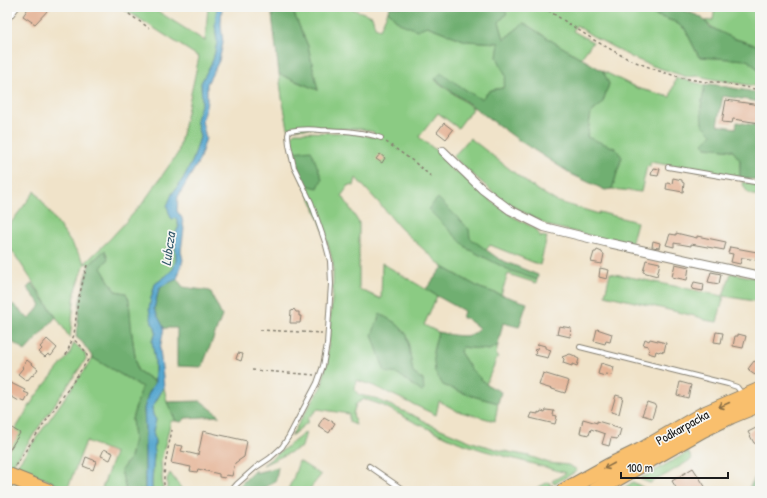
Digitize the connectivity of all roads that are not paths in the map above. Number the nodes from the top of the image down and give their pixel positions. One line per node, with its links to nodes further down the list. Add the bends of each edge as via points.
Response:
1 (15, 7): 2 (street)
2 (7, 17)
3 (381, 138): 18 (lane, via 353,132 308,129 290,131 288,136 294,167 311,202 330,261 328,333 323,366 306,405 282,447)
4 (444, 152): 7 (street, via 482,189 510,210 544,227)
5 (668, 167): 6 (lane)
6 (760, 183)
7 (760, 276)
8 (580, 347): 11 (lane, via 728,384 737,387)
9 (760, 376): 10 (lane)
10 (760, 390): 11 (highway, Podkarpacka)
11 (744, 396): 13 (highway, Podkarpacka, one-way to 13)
12 (760, 404): 14 (highway, Podkarpacka)
13 (702, 416): 14 (highway, via 700,424 683,433 683,436); 20 (highway, Podkarpacka, one-way to 20)
14 (689, 438): 21 (highway, Podkarpacka)
15 (369, 466): 19 (lane)
16 (11, 471): 17 (highway)
17 (47, 491)
18 (231, 491)
19 (405, 491)
20 (564, 491)
21 (595, 491)

